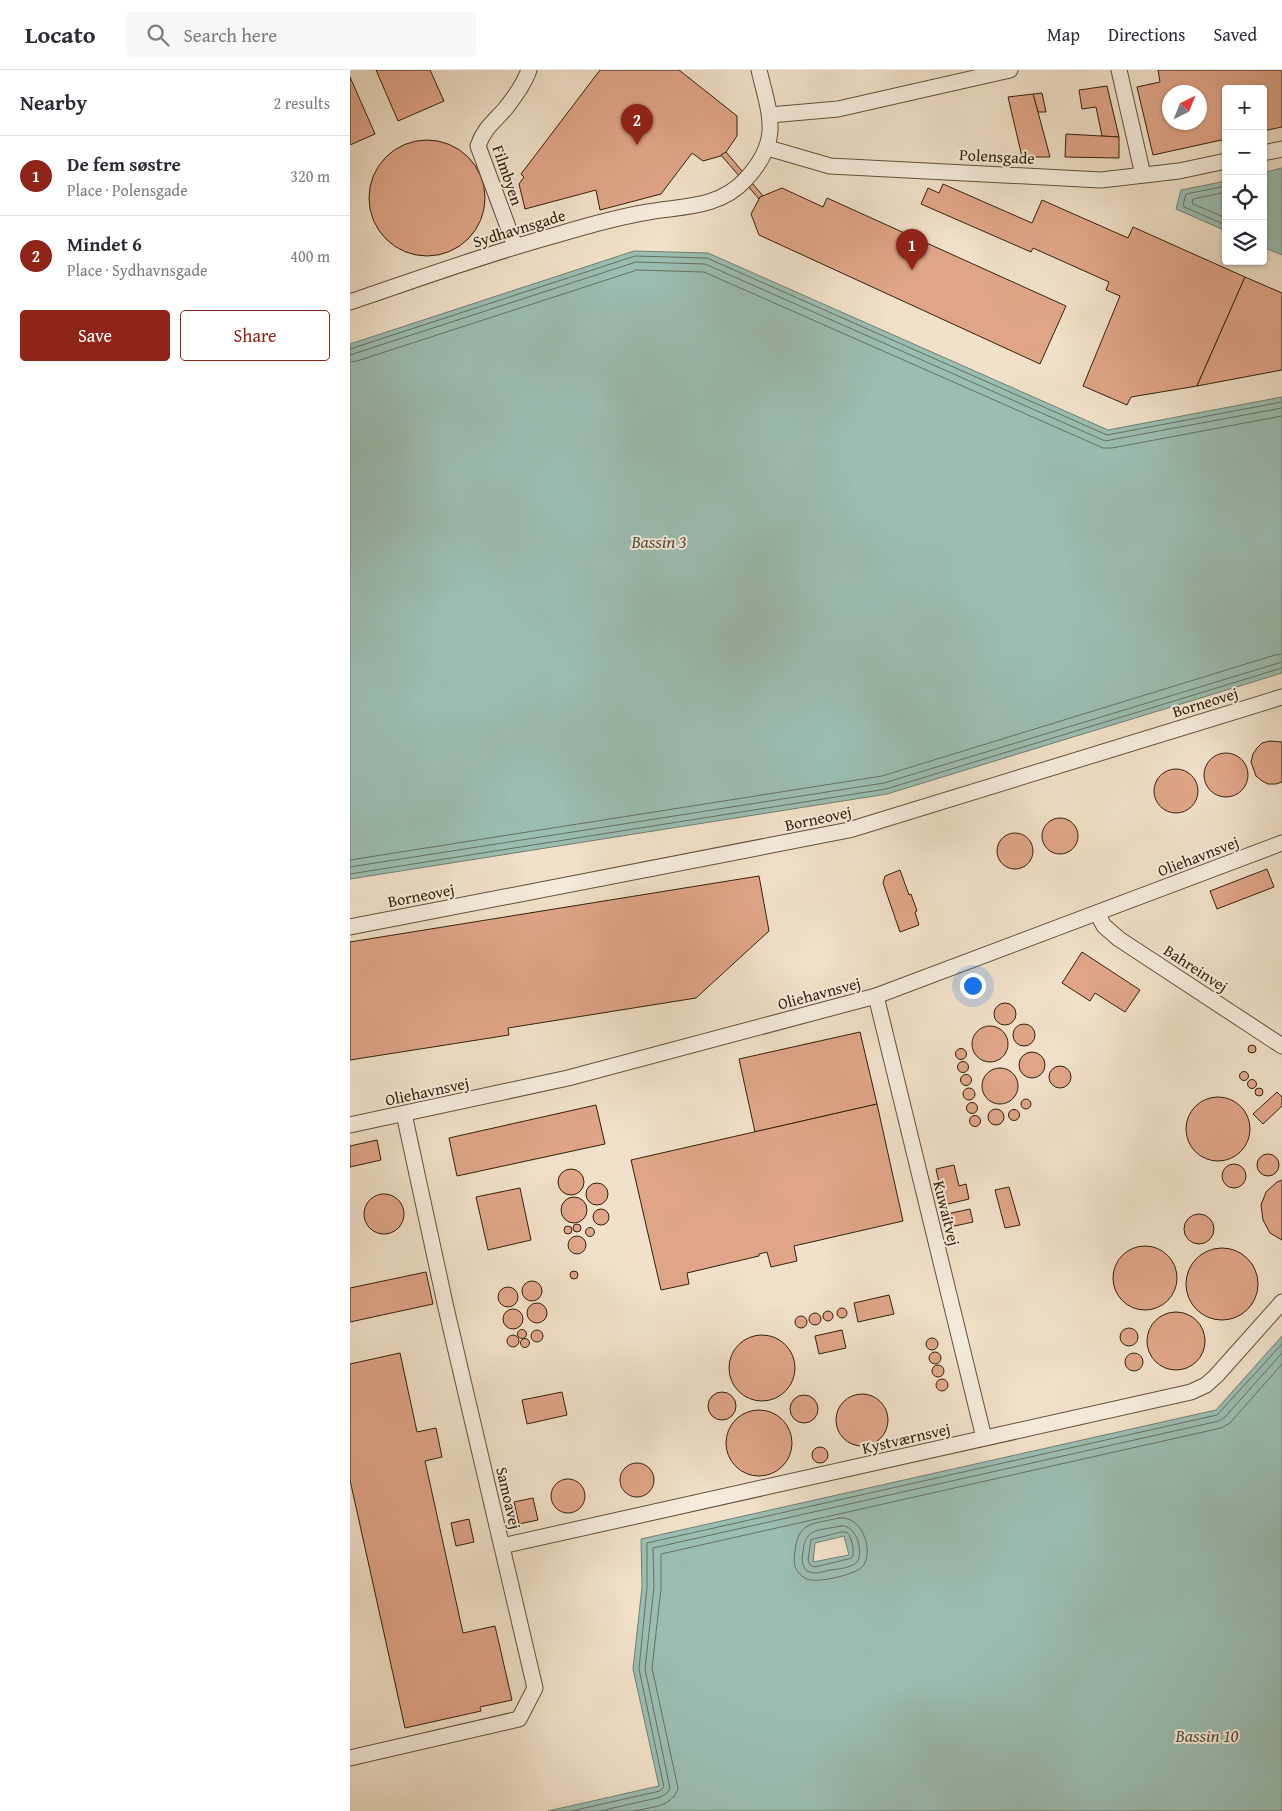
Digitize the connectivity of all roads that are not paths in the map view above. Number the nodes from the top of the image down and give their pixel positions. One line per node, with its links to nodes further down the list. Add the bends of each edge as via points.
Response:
1 (529, 70): 11 (street, Filmbyen, via 507,106 482,134 478,146)
2 (759, 70): 5 (street)
3 (1010, 70): 5 (street, via 838,109)
4 (1119, 70): 10 (street)
5 (770, 115): 6 (street)
6 (768, 148): 10 (street, Polensgade, via 830,166 1101,180); 11 (street, Sydhavnsgade, via 745,181 703,205 605,221)
7 (1282, 149): 8 (street)
8 (1267, 152)
9 (1222, 162): 10 (street, Polensgade, via 1179,172)
10 (1143, 175)
11 (514, 246): 12 (street, Sydhavnsgade)
12 (350, 302)
13 (1282, 697): 16 (street, Borneovej, via 848,830)
14 (1282, 843): 15 (street, Oliehavnsvej)
15 (1097, 913): 17 (street, Oliehavnsvej); 18 (street, Bahreinvej, via 1104,926 1119,938)
16 (350, 927)
17 (876, 996): 19 (street, Oliehavnsvej, via 568,1078); 22 (street, Kuwaitvej)
18 (1282, 1046)
19 (404, 1114): 20 (street, Oliehavnsvej); 23 (street, Samoavej)
20 (350, 1125)
21 (1282, 1302): 22 (street, Kystværnsvej, via 1216,1376 1192,1392)
22 (984, 1438): 23 (street, Kystværnsvej)
23 (502, 1546): 24 (street, Samoavej, via 535,1688 519,1719)
24 (350, 1758)

